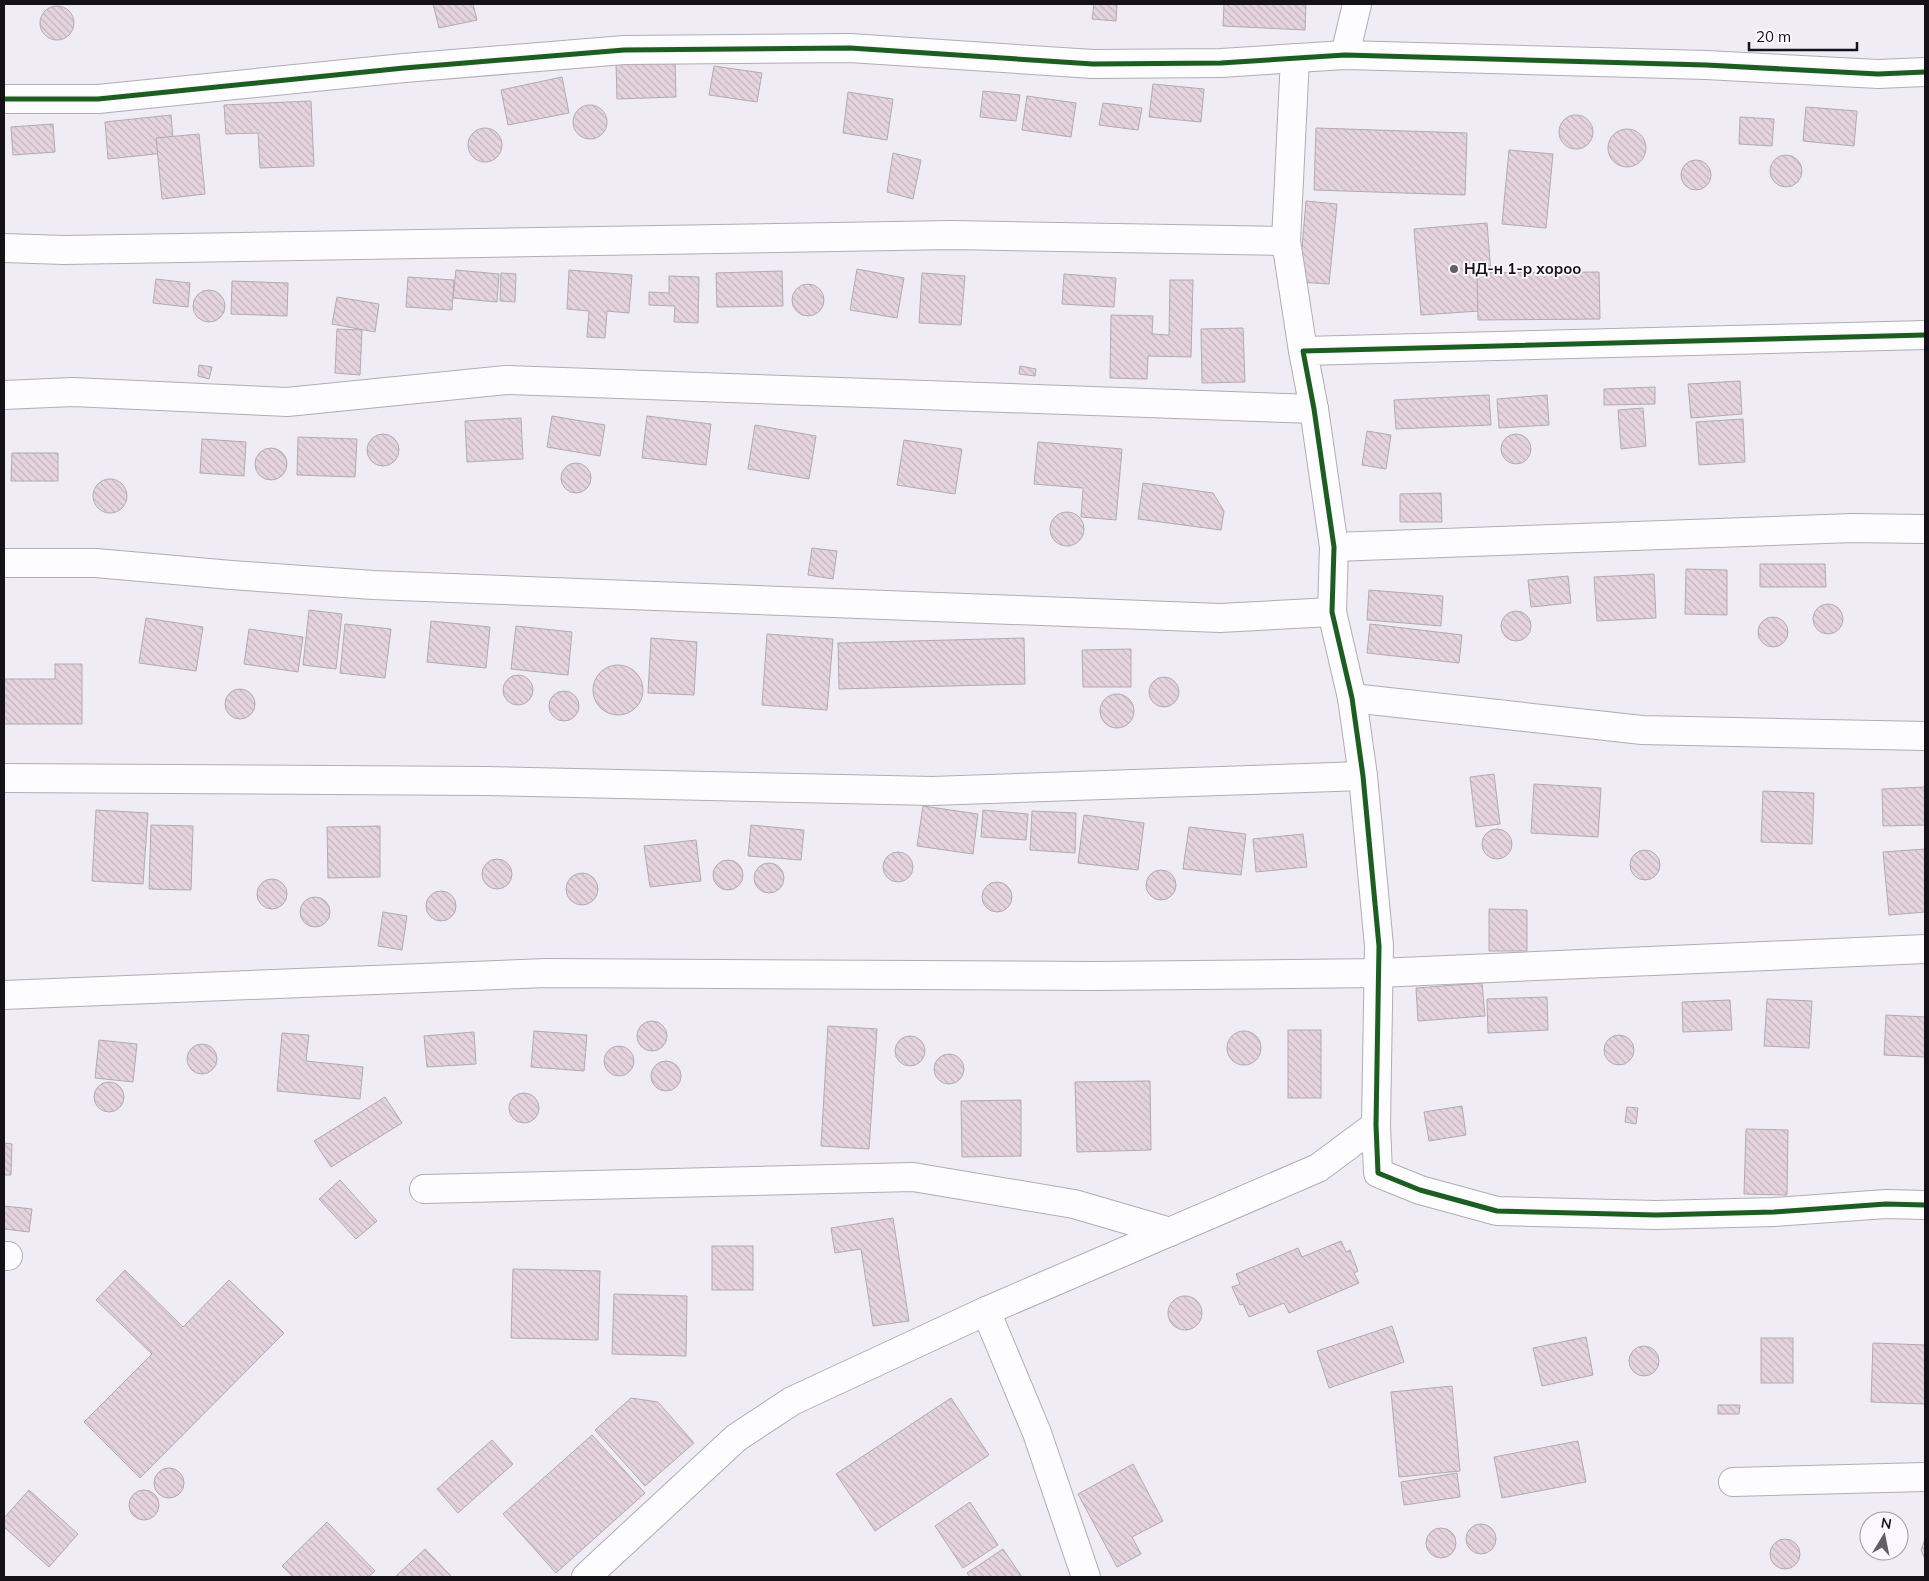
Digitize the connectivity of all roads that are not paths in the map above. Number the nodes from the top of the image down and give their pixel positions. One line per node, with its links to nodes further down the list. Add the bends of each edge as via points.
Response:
1 (1357, 4): 2 (street)
2 (1345, 55): 3 (street); 4 (street, via 1706,65 1878,74)
3 (1295, 58): 5 (street, via 1221,63 1092,64 850,48 624,50 98,99); 6 (street)
4 (1925, 72)
5 (4, 99)
6 (1286, 242): 7 (street, via 952,236 64,250); 9 (street)
7 (4, 248)
8 (1925, 335): 9 (street)
9 (1303, 351): 11 (street)
10 (4, 395): 11 (street, via 73,392 287,402 506,380)
11 (1314, 409): 13 (street)
12 (1925, 529): 13 (street, via 1852,528)
13 (1334, 547): 15 (street)
14 (4, 563): 15 (street, via 96,562 373,585 1220,618)
15 (1332, 612): 16 (street)
16 (1352, 698): 17 (street, via 1642,730); 18 (street)
17 (1925, 736)
18 (1363, 776): 19 (street, via 932,791 486,781); 21 (street, via 1379,946)
19 (4, 778)
20 (1925, 949): 21 (street)
21 (1378, 973): 22 (street, via 1096,976 547,972); 23 (street)
22 (4, 995)
23 (1376, 1125): 25 (street, via 1378,1173 1420,1190 1497,1211 1666,1215 1886,1204); 26 (street, via 1318,1168)
24 (424, 1189): 26 (street, via 913,1177 1074,1204)
25 (1925, 1205)
26 (1170, 1232): 27 (street)
27 (986, 1311): 30 (street, via 792,1401 736,1438); 31 (street, via 1037,1434)
28 (1925, 1477): 29 (street)
29 (1733, 1482)
30 (586, 1577)
31 (1086, 1577)

